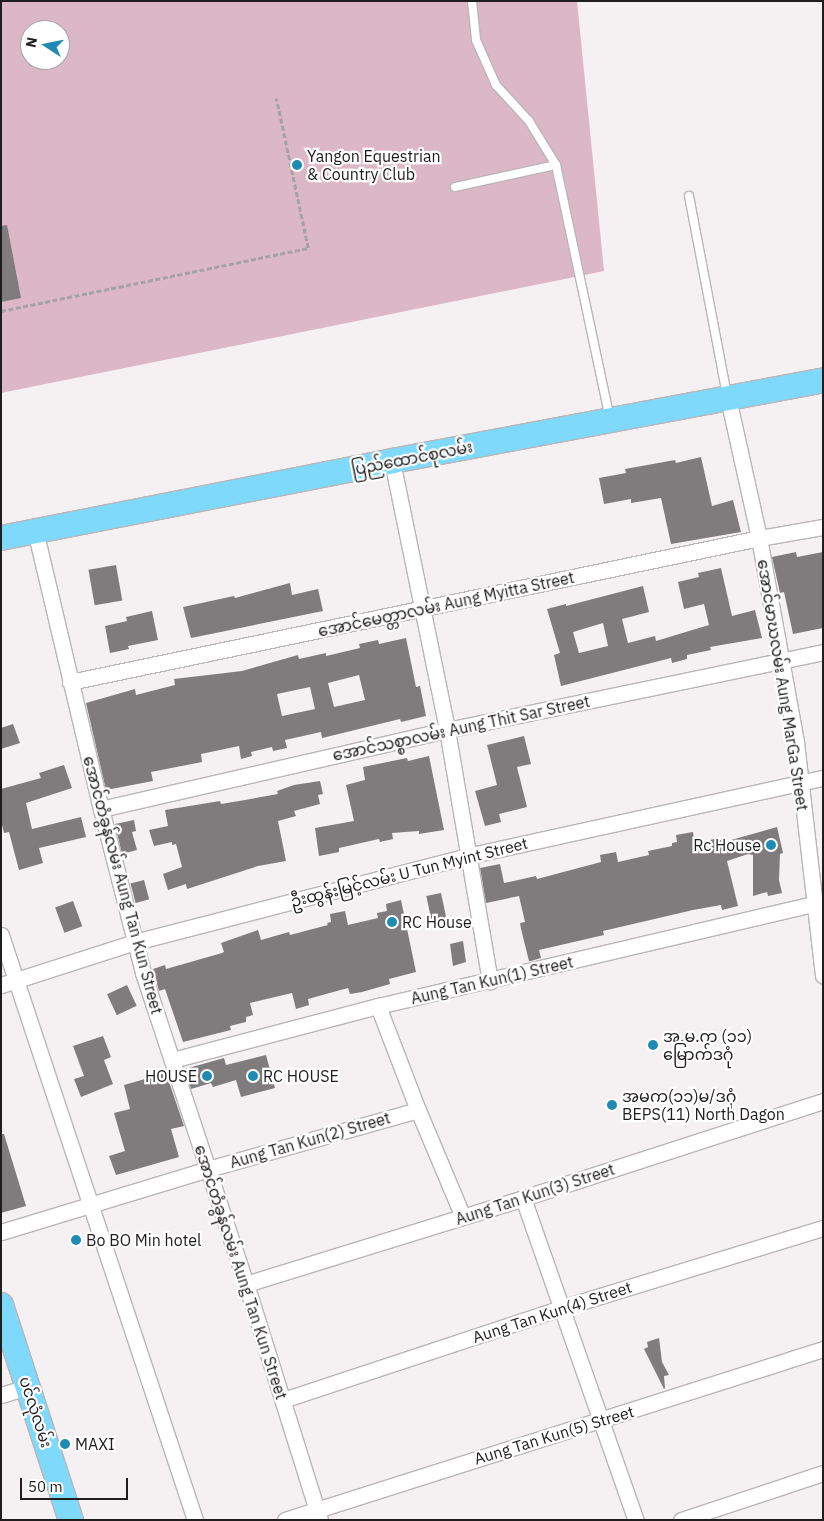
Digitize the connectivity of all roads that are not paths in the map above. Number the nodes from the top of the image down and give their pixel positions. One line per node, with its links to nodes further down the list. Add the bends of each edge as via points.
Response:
1 (472, 1): 2 (lane, via 476,40 496,85 529,121)
2 (556, 165): 3 (lane); 7 (lane)
3 (455, 187)
4 (689, 196): 6 (lane)
5 (823, 380): 6 (main road, ပြည်ထောင်စုလမ်း)
6 (728, 398): 7 (main road, ပြည်ထောင်စုလမ်း); 12 (street, အောင်မာဃလမ်း Aung MarGa Street)
7 (610, 420): 8 (main road, ပြည်ထောင်စုလမ်း)
8 (392, 461): 10 (main road, ပြည်ထောင်စုလမ်း); 13 (street)
9 (823, 527): 12 (street, အောင်မေတ္တာလမ်း Aung Myitta Street)
10 (35, 530): 11 (main road, ပြည်ထောင်စုလမ်း); 16 (street, အောင်တံခွန်လမ်း Aung Tan Kun Street)
11 (1, 538)
12 (759, 538): 13 (street, အောင်မေတ္တာလမ်း Aung Myitta Street); 15 (street, အောင်မာဃလမ်း Aung MarGa Street)
13 (423, 609): 16 (street, အောင်မေတ္တာလမ်း Aung Myitta Street); 17 (street)
14 (823, 652): 15 (street, အောင်သစ္စာလမ်း Aung Thit Sar Street)
15 (781, 660): 17 (street, အောင်သစ္စာလမ်း Aung Thit Sar Street); 19 (street, အောင်မာဃလမ်း Aung MarGa Street)
16 (70, 682): 20 (street, အောင်တံခွန်လမ်း Aung Tan Kun Street)
17 (446, 730): 20 (street, အောင်သစ္စာလမ်း Aung Thit Sar Street); 21 (street)
18 (823, 778): 19 (street, ဦးထွန်းမြင့်လမ်း U Tun Myint Street)
19 (802, 783): 21 (street, ဦးထွန်းမြင့်လမ်း U Tun Myint Street); 22 (street, အောင်မာဃလမ်း Aung MarGa Street)
20 (101, 809): 24 (street, အောင်တံခွန်လမ်း Aung Tan Kun Street)
21 (467, 856): 24 (street, ဦးထွန်းမြင့်လမ်း U Tun Myint Street); 26 (street)
22 (814, 904): 25 (street, အောင်မာဃလမ်း Aung MarGa Street); 26 (street, Aung Tan Kun(1) Street)
23 (1, 935): 27 (street)
24 (135, 942): 27 (street, ဦးထွန်းမြင့်လမ်း U Tun Myint Street); 29 (street, အောင်တံခွန်လမ်း Aung Tan Kun Street)
25 (823, 975)
26 (490, 980): 28 (street, Aung Tan Kun(1) Street)
27 (8, 982): 34 (street)
28 (378, 1006): 29 (street, Aung Tan Kun(1) Street); 31 (street)
29 (172, 1060): 32 (street, အောင်တံခွန်လမ်း Aung Tan Kun Street)
30 (823, 1101): 33 (street, Aung Tan Kun(3) Street)
31 (418, 1110): 32 (street, Aung Tan Kun(2) Street); 35 (street)
32 (208, 1169): 34 (street, Aung Tan Kun(2) Street); 38 (street, အောင်တံခွန်လမ်း Aung Tan Kun Street)
33 (523, 1198): 35 (street, Aung Tan Kun(3) Street); 40 (street)
34 (91, 1205): 37 (street, Aung Tan Kun(2) Street); 49 (street)
35 (463, 1217): 38 (street, Aung Tan Kun(3) Street)
36 (823, 1228): 40 (street, Aung Tan Kun(4) Street)
37 (1, 1232)
38 (246, 1284): 44 (street, အောင်တံခွန်လမ်း Aung Tan Kun Street)
39 (1, 1304): 42 (main road, ပင်လုံလမ်း)
40 (562, 1308): 44 (street, Aung Tan Kun(4) Street); 45 (street)
41 (823, 1349): 45 (street, Aung Tan Kun(5) Street)
42 (28, 1387): 43 (street); 48 (main road, ပင်လုံလမ်း)
43 (1, 1395)
44 (283, 1400): 47 (street, အောင်တံခွန်လမ်း Aung Tan Kun Street)
45 (601, 1421): 47 (street, Aung Tan Kun(5) Street); 51 (street)
46 (823, 1474): 52 (street)
47 (318, 1515): 50 (street, Aung Tan Kun(5) Street)
48 (72, 1520)
49 (196, 1520)
50 (285, 1520)
51 (636, 1520)
52 (680, 1520)

